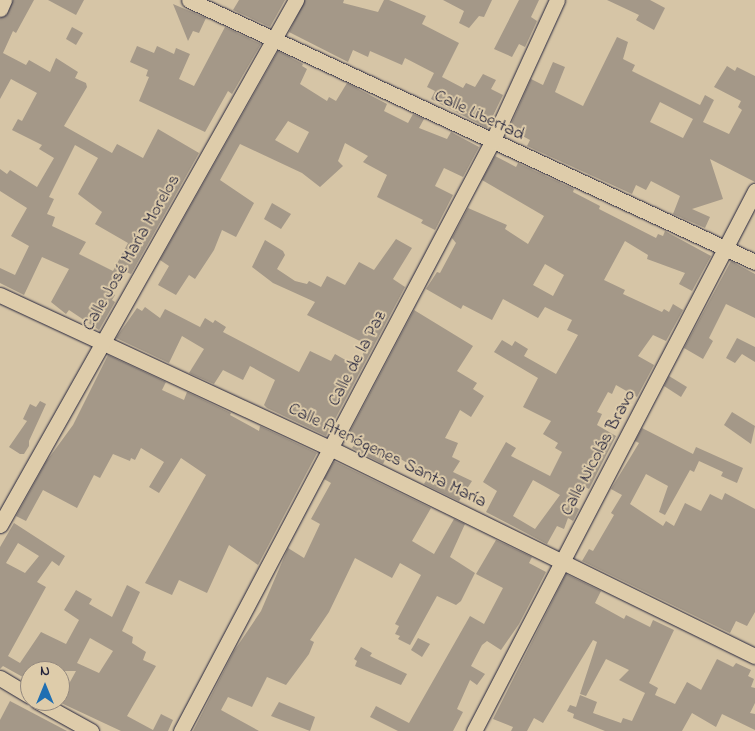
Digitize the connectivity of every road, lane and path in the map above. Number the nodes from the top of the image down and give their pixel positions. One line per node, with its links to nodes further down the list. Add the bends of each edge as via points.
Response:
1 (4, 0): 5 (street)
2 (189, 0): 6 (street, Calle Libertad)
3 (296, 0): 6 (street, Calle José María Morelos)
4 (557, 0): 7 (street, Calle de la Paz)
5 (0, 9)
6 (275, 42): 7 (street, Calle Libertad); 12 (street, Calle José María Morelos)
7 (492, 142): 9 (street, Calle Libertad); 13 (street, Calle de la Paz)
8 (755, 191): 9 (street, Calle Nicolás Bravo)
9 (727, 249): 10 (street, Calle Libertad); 15 (street, Calle Nicolás Bravo)
10 (755, 262)
11 (0, 295): 12 (street, Calle Atenógenes Santa María)
12 (102, 343): 13 (street, Calle Atenógenes Santa María); 14 (street, Calle José María Morelos)
13 (332, 449): 15 (street, Calle Atenógenes Santa María); 21 (street, Calle de la Paz)
14 (0, 525)
15 (563, 562): 16 (street, Calle Atenógenes Santa María); 22 (street, Calle Nicolás Bravo)
16 (755, 656)
17 (0, 678): 18 (street)
18 (20, 690)
19 (55, 711): 20 (street)
20 (91, 731)
21 (181, 731)
22 (474, 731)

